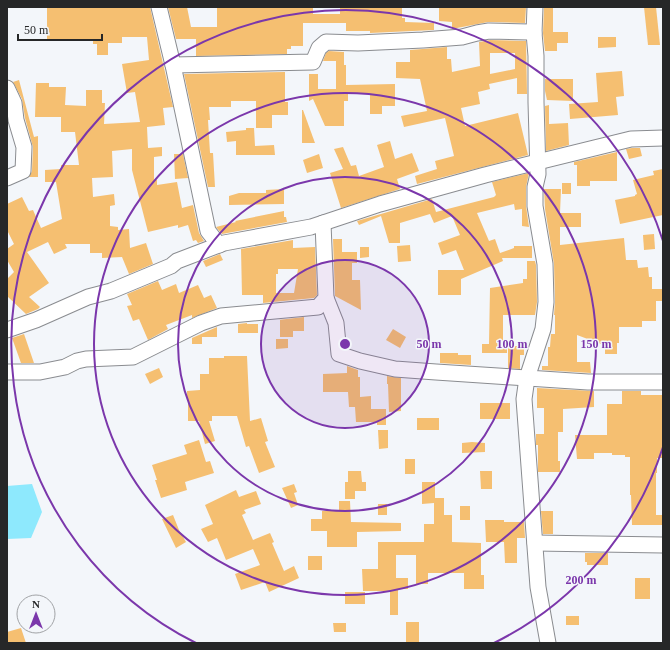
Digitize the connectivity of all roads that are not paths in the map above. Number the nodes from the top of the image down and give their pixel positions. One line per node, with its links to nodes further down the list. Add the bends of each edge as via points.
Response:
1 (159, 7): 4 (street)
2 (535, 7): 3 (street)
3 (534, 33): 4 (street, via 489,31 462,37 423,40 326,42 313,62); 7 (street)
4 (173, 65): 10 (street, via 208,231)
5 (7, 88): 8 (street, via 14,103 24,147 23,172)
6 (663, 138): 7 (street, via 631,139)
7 (537, 162): 9 (street, via 380,204); 14 (street, via 535,206 545,264 546,302 543,329)
8 (7, 178)
9 (323, 223): 10 (street); 11 (street)
10 (219, 245): 12 (street, via 111,291 88,297)
11 (326, 298): 13 (street, via 318,307 221,316 201,322 133,357 86,359 40,372); 14 (street, via 336,323 339,354 395,369)
12 (7, 330)
13 (7, 372)
14 (527, 378): 15 (street, via 588,382); 16 (street, via 524,399)
15 (663, 382)
16 (535, 544): 17 (street); 18 (street, via 538,587)
17 (663, 545)
18 (548, 643)

